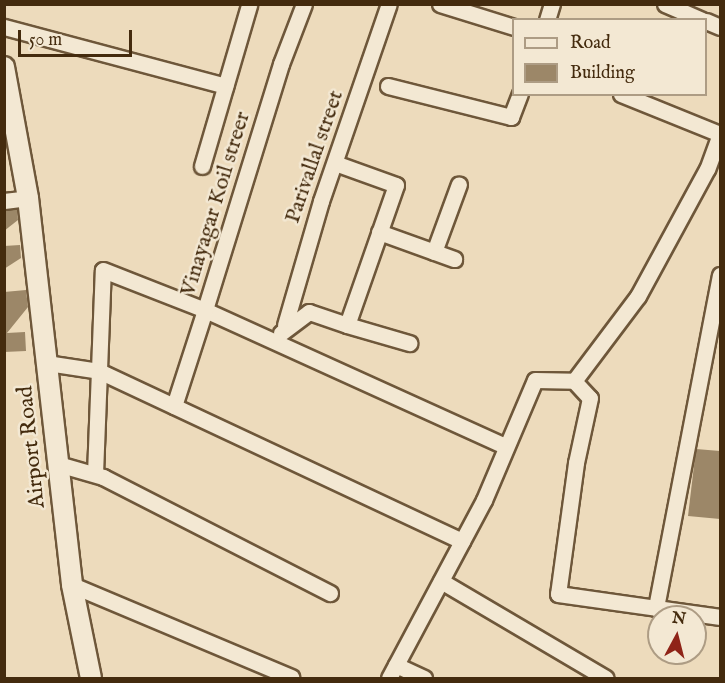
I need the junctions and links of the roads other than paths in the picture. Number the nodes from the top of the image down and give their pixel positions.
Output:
1 (304, 4) edge
2 (389, 4) edge
3 (440, 4) edge
4 (665, 4) edge
5 (249, 5) edge
6 (699, 18) edge
7 (4, 27) edge
8 (512, 27) edge
9 (4, 67) edge
10 (225, 86) junction
11 (388, 86) dead end
12 (519, 96) edge
13 (626, 96) edge
14 (335, 163) junction
15 (202, 165) dead end
16 (459, 184) dead end
17 (28, 198) junction
18 (4, 201) edge
19 (379, 232) junction
20 (434, 252) junction
21 (454, 260) dead end
22 (720, 275) edge
23 (205, 310) junction
24 (285, 325) junction
25 (347, 325) junction
26 (715, 336) edge
27 (276, 343) junction
28 (409, 343) dead end
29 (47, 363) junction
30 (99, 371) junction
31 (574, 381) junction
32 (174, 406) junction
33 (505, 446) junction
34 (58, 464) junction
35 (95, 474) junction
36 (462, 541) junction
37 (441, 581) junction
38 (72, 585) junction
39 (330, 592) dead end
40 (657, 605) edge
41 (647, 607) edge
42 (392, 672) edge
43 (291, 677) dead end
44 (91, 678) edge
45 (424, 678) edge
46 (606, 678) edge

1 - 23 street, Vinayagar Koil streer
2 - 14 street, Parivallal street
3 - 8 street
4 - 6 street
5 - 10 street
7 - 10 street
9 - 17 street, Airport Road
10 - 15 street
11 - 12 street
13 - 31 street
14 - 19 street
14 - 24 street, Parivallal street
16 - 20 street
17 - 18 street
17 - 29 street, Airport Road
19 - 20 street
19 - 25 street
20 - 21 street
22 - 26 street
23 - 27 street, Vinayagar Koil streer
23 - 30 street
23 - 32 street
24 - 25 street
24 - 27 street, Parivallal street
25 - 28 street
26 - 40 street
27 - 33 street, Vinayagar Koil streer
29 - 30 street
29 - 34 street, Airport Road
30 - 32 street
30 - 35 street
31 - 33 street
31 - 41 street
32 - 36 street
33 - 36 street
34 - 35 street
34 - 38 street, Airport Road
35 - 39 street
36 - 37 street
37 - 42 street
37 - 46 street
38 - 43 street
38 - 44 street, Airport Road
42 - 45 street

